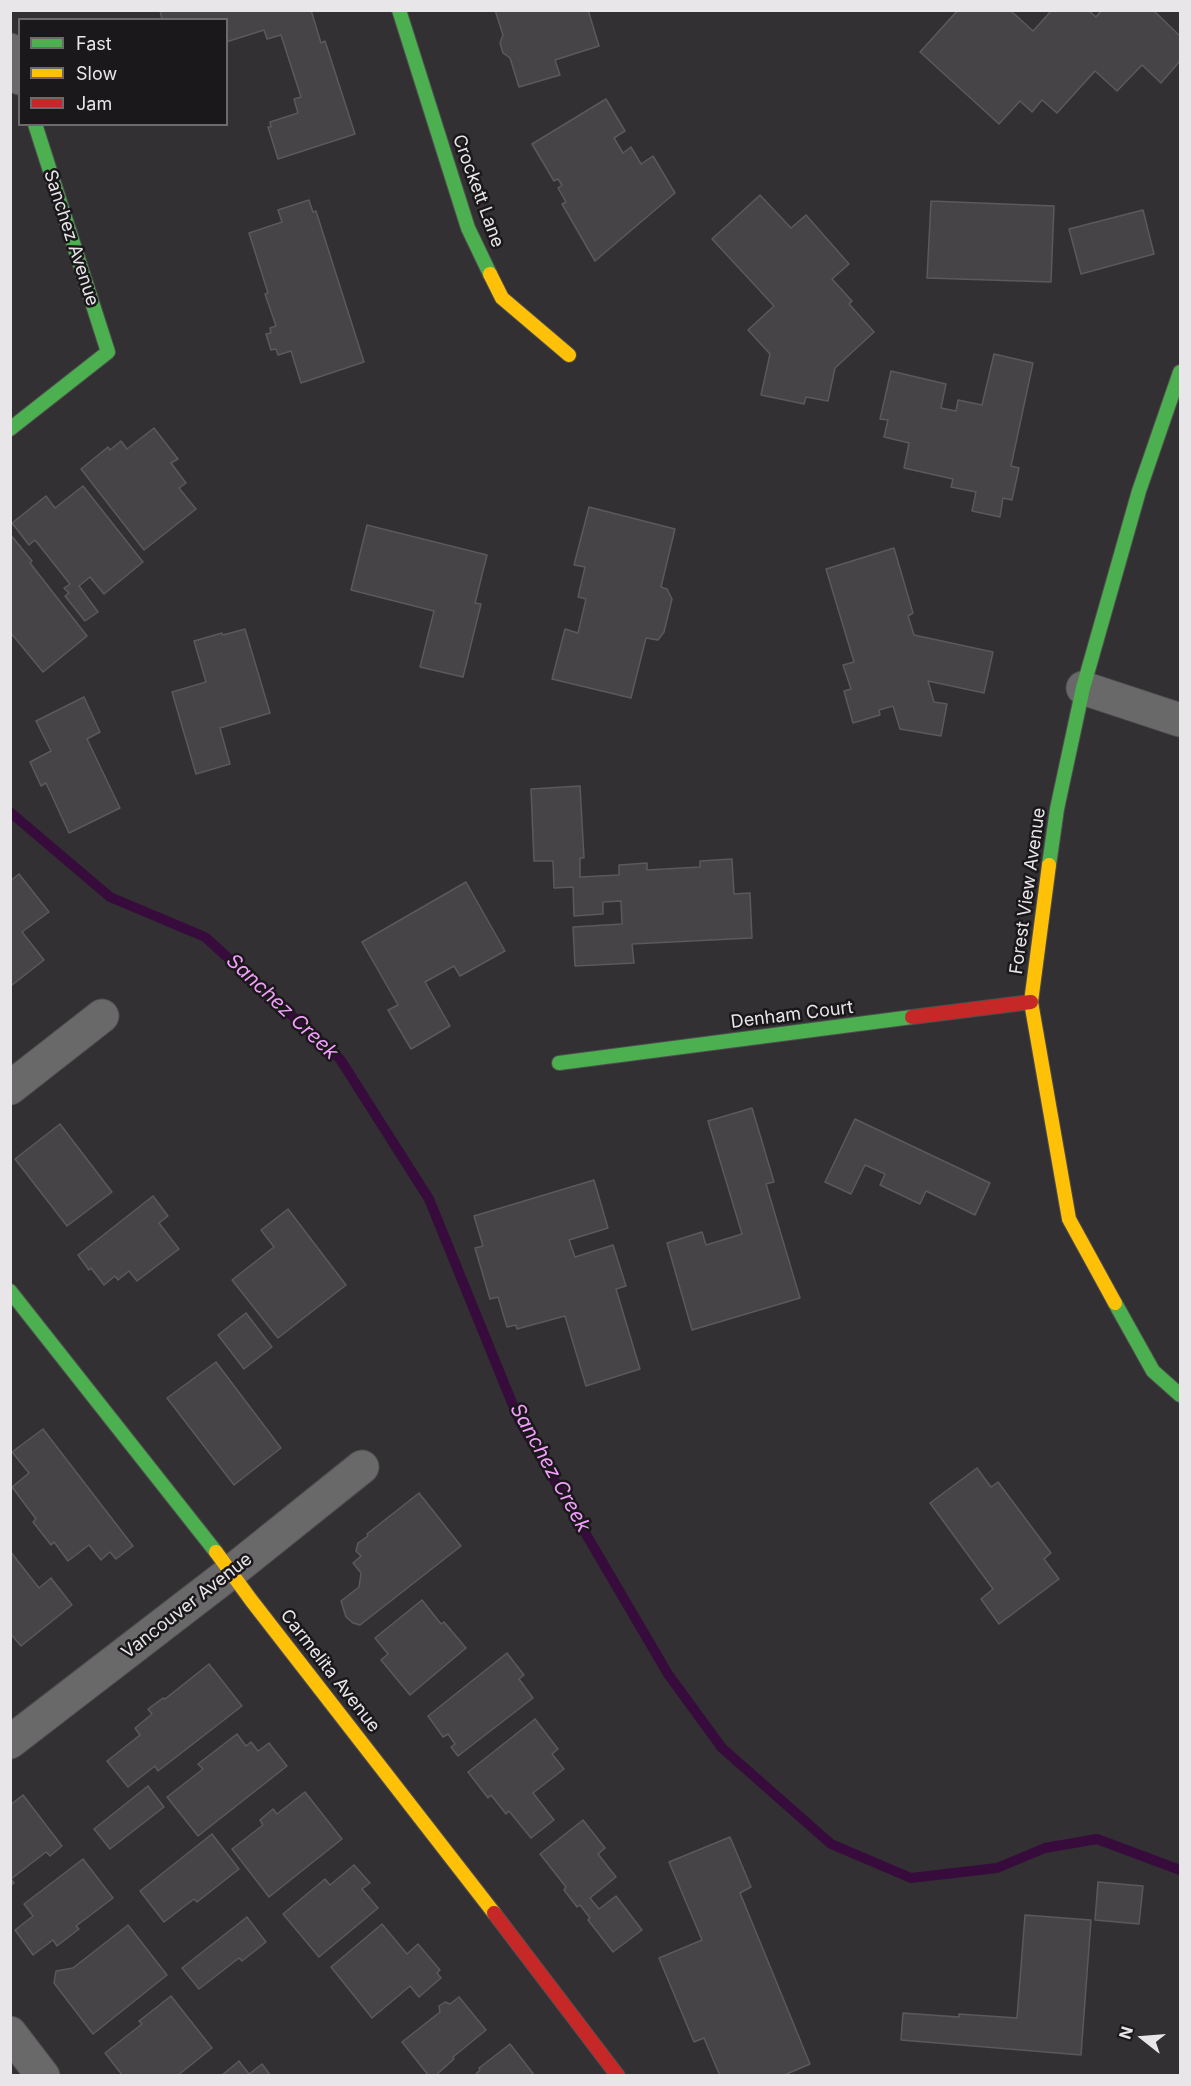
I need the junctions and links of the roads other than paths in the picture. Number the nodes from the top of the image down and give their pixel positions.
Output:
1 (399, 10) edge
2 (10, 50) edge
3 (18, 72) edge
4 (36, 126) edge
5 (569, 355) dead end
6 (1180, 372) edge
7 (10, 429) edge
8 (1083, 688) junction
9 (1180, 720) edge
10 (1031, 1002) junction
11 (102, 1016) dead end
12 (559, 1064) dead end
13 (10, 1088) edge
14 (10, 1291) edge
15 (1180, 1395) edge
16 (362, 1467) dead end
17 (231, 1572) junction
18 (10, 1742) edge
19 (10, 2033) edge
20 (44, 2076) edge
21 (618, 2076) edge

1 - 5 street, Crockett Lane
2 - 3 street
4 - 7 street, Sanchez Avenue
6 - 8 street, Forest View Avenue
8 - 9 street
8 - 10 street, Forest View Avenue
10 - 12 street, Denham Court
10 - 15 street, Forest View Avenue
11 - 13 street
14 - 17 street, Carmelita Avenue
16 - 17 street, Vancouver Avenue
17 - 18 street, Vancouver Avenue
17 - 21 street, Carmelita Avenue
19 - 20 street

